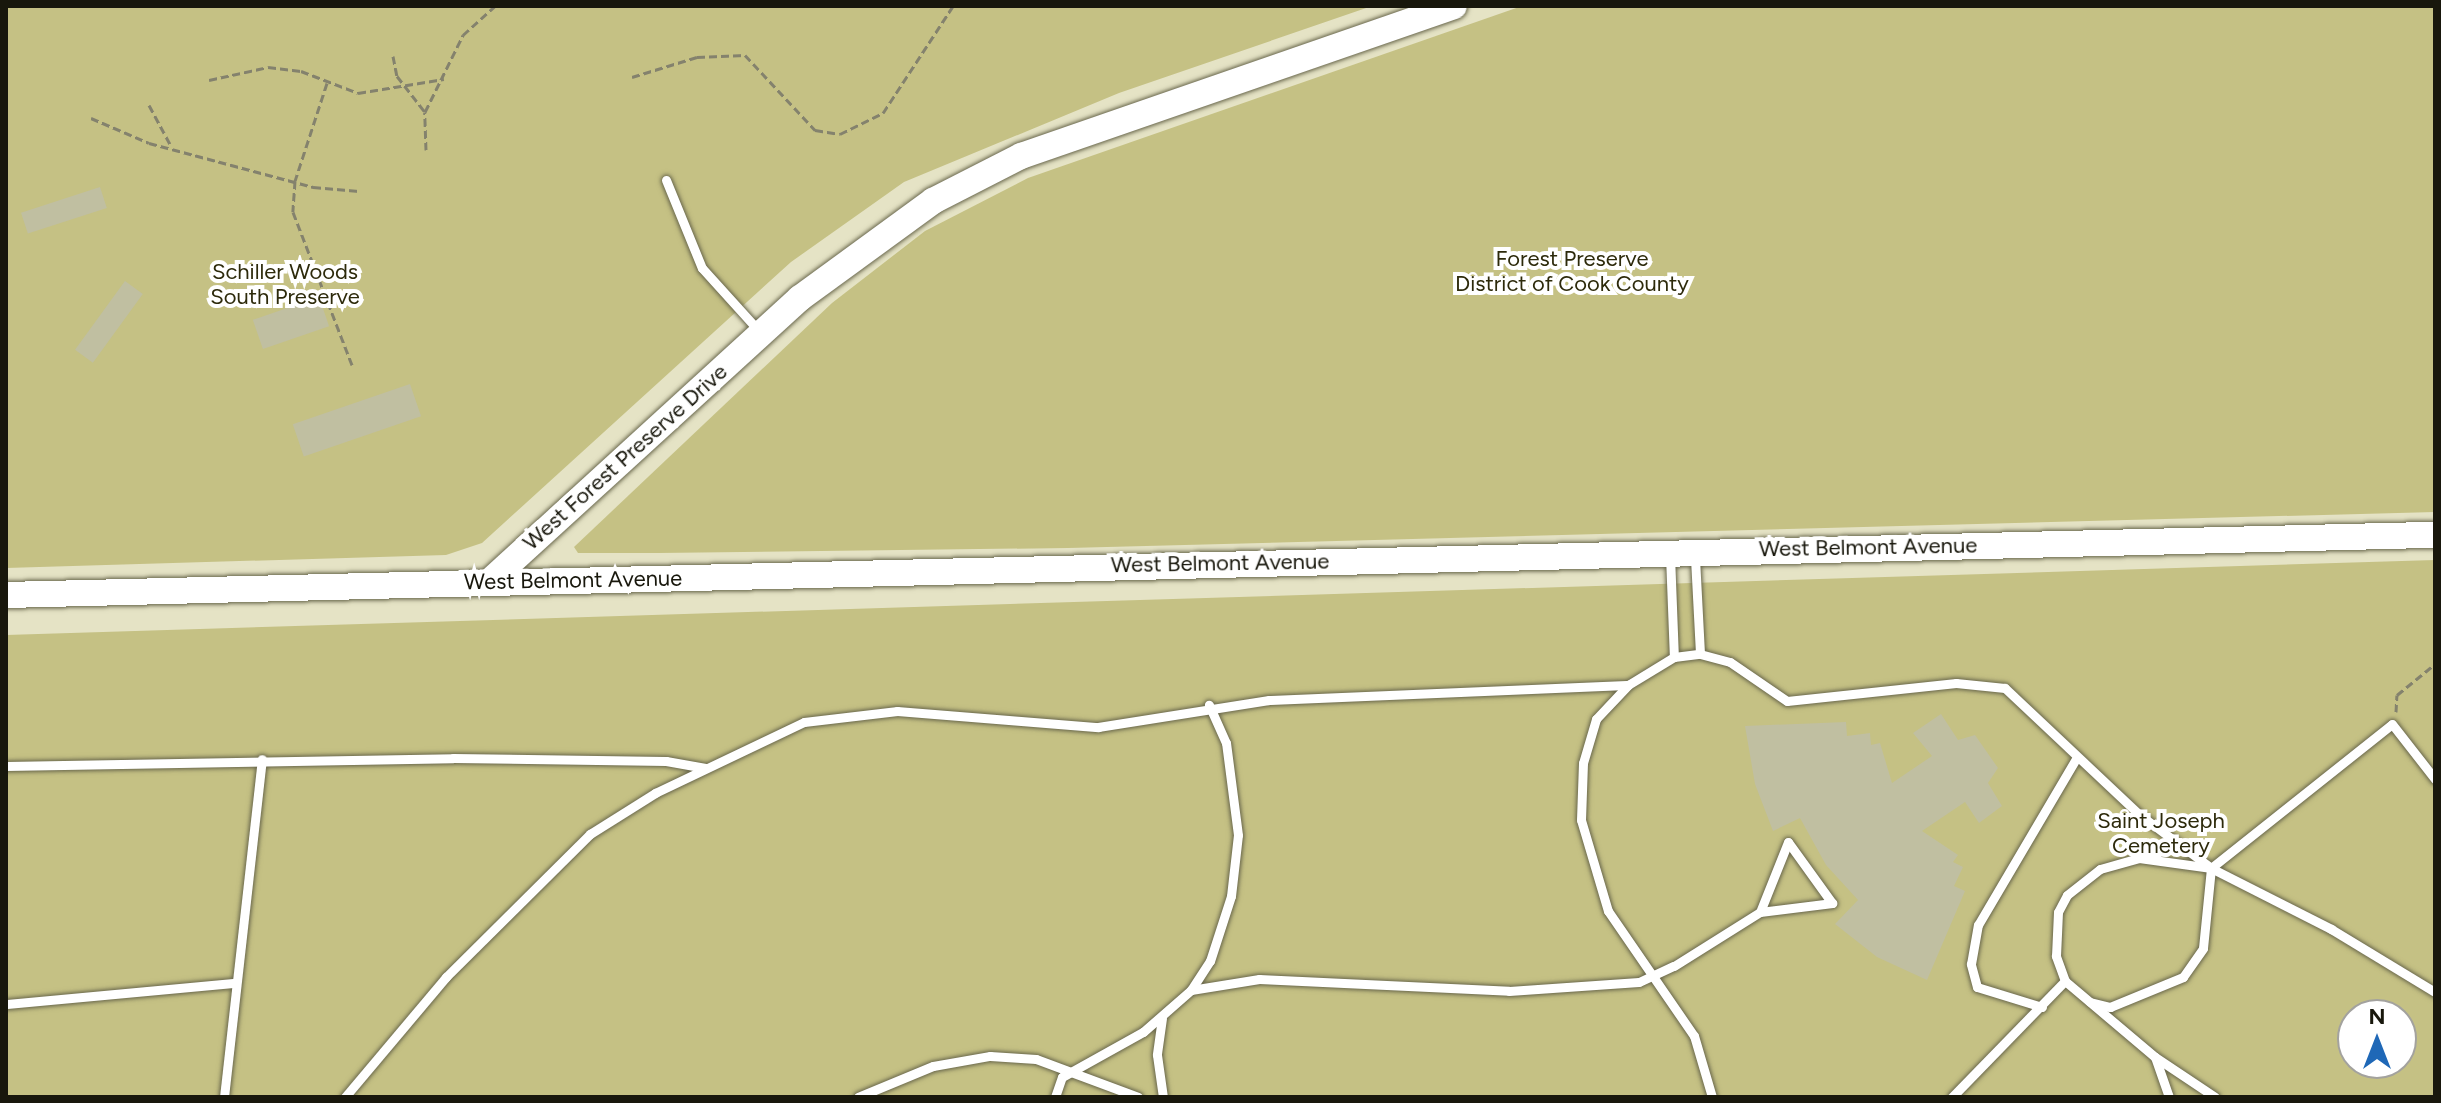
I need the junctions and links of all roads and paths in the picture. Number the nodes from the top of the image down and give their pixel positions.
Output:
1 (495, 6) edge
2 (1454, 6) edge
3 (955, 8) edge
4 (393, 56) dead end
5 (632, 77) dead end
6 (444, 79) junction
7 (209, 80) dead end
8 (327, 83) junction
9 (406, 86) junction
10 (149, 105) dead end
11 (425, 112) junction
12 (91, 118) dead end
13 (171, 146) junction
14 (426, 150) dead end
15 (666, 180) dead end
16 (295, 181) junction
17 (359, 191) dead end
18 (762, 333) junction
19 (352, 365) dead end
20 (2435, 535) edge
21 (1682, 552) junction
22 (489, 582) junction
23 (6, 595) edge
24 (1700, 654) junction
25 (1674, 657) junction
26 (2435, 664) edge
27 (1628, 685) junction
28 (1209, 705) junction
29 (2392, 724) junction
30 (2077, 757) junction
31 (262, 759) junction
32 (6, 766) edge
33 (705, 768) junction
34 (2435, 779) edge
35 (2211, 868) junction
36 (1760, 912) junction
37 (1654, 976) junction
38 (2065, 981) junction
39 (234, 983) junction
40 (1191, 990) junction
41 (2435, 992) edge
42 (2086, 1000) junction
43 (6, 1004) edge
44 (2042, 1007) junction
45 (1163, 1015) junction
46 (2155, 1057) junction
47 (1071, 1070) junction
48 (224, 1097) edge
49 (345, 1097) edge
50 (858, 1097) edge
51 (1055, 1097) edge
52 (1138, 1097) edge
53 (1163, 1097) edge
54 (1712, 1097) edge
55 (1952, 1097) edge
56 (2169, 1097) edge
57 (2215, 1097) edge

1 - 6 path
2 - 18 main road, West Forest Preserve Drive
3 - 5 path
4 - 9 path
6 - 9 path
6 - 11 path
7 - 8 path
8 - 9 path
8 - 16 path
9 - 11 path
10 - 13 path
11 - 14 path
12 - 13 path
13 - 16 path
15 - 18 lane
16 - 17 path
16 - 19 path
18 - 22 main road, West Forest Preserve Drive
20 - 21 main road, West Belmont Avenue
21 - 22 main road, West Belmont Avenue
21 - 24 lane
21 - 25 lane
22 - 23 main road, West Belmont Avenue
24 - 25 lane
24 - 30 lane
25 - 27 lane
26 - 29 path
27 - 28 lane
27 - 37 lane
28 - 33 lane
28 - 40 lane
29 - 34 lane
29 - 35 lane
30 - 35 lane
30 - 44 lane
31 - 32 lane
31 - 33 lane
31 - 39 lane
33 - 49 lane
35 - 38 lane
35 - 41 lane
35 - 42 lane
36 - 36 lane
36 - 37 lane
37 - 40 lane
37 - 54 lane
38 - 42 lane
38 - 44 lane
39 - 43 lane
39 - 48 lane
40 - 45 lane
42 - 46 lane
44 - 55 lane
45 - 47 lane
45 - 53 lane
46 - 56 lane
46 - 57 lane
47 - 50 lane
47 - 51 lane
47 - 52 lane

